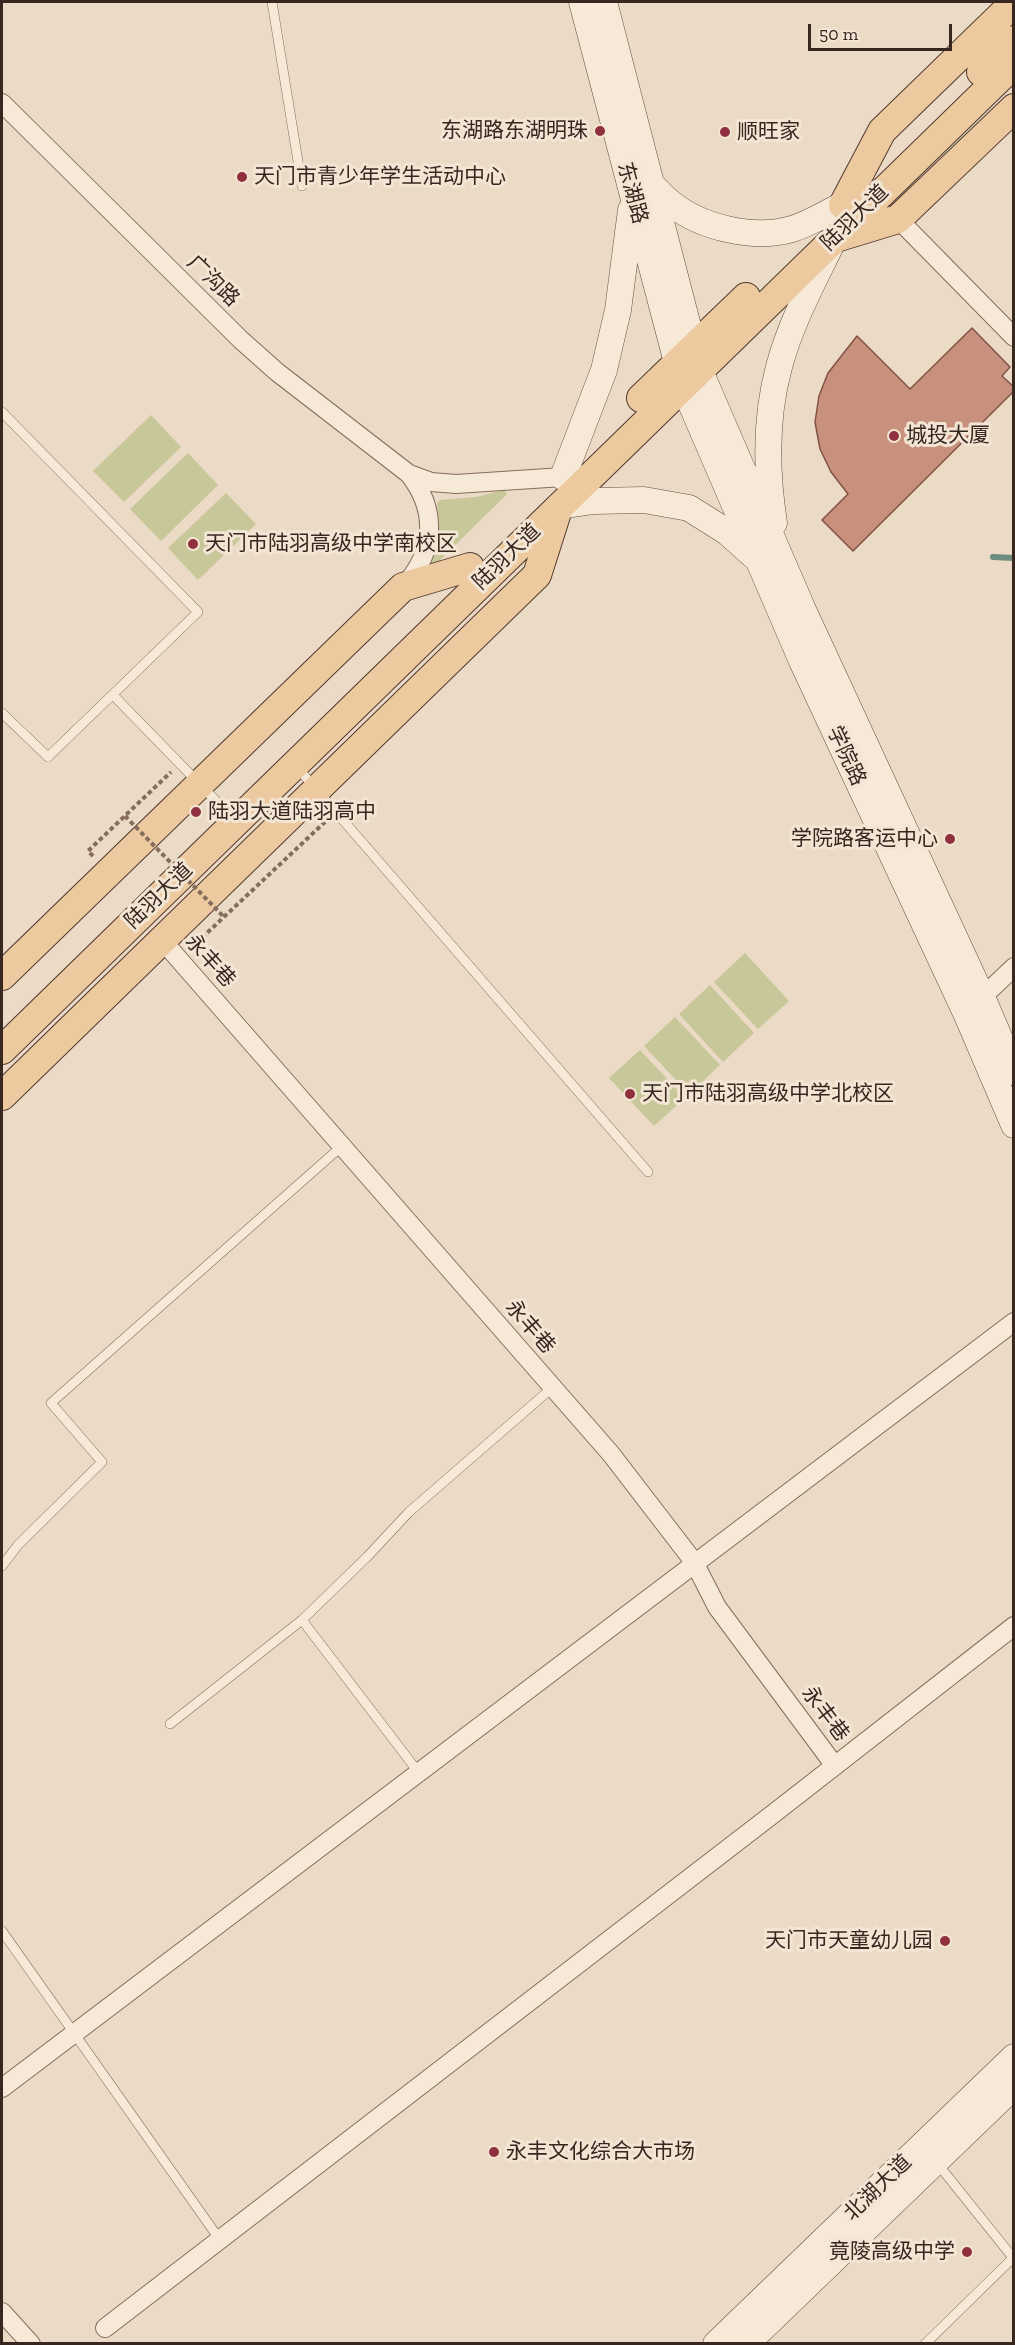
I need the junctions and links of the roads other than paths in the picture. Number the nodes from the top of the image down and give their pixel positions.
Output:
1 (272, 2) edge
2 (582, 2) edge
3 (604, 2) edge
4 (1014, 3) edge
5 (1014, 40) edge
6 (1014, 64) edge
7 (2, 103) edge
8 (1014, 108) edge
9 (302, 186) dead end
10 (642, 189) junction
11 (843, 205) junction
12 (898, 219) junction
13 (834, 239) junction
14 (1014, 337) edge
15 (688, 366) junction
16 (2, 412) edge
17 (409, 474) junction
18 (563, 477) junction
19 (559, 506) junction
20 (769, 557) junction
21 (470, 567) junction
22 (403, 587) junction
23 (113, 694) junction
24 (2, 713) edge
25 (295, 765) junction
26 (200, 783) junction
27 (317, 790) junction
28 (223, 808) junction
29 (171, 950) junction
30 (1014, 967) edge
31 (2, 976) edge
32 (974, 1005) junction
33 (2, 1024) edge
34 (2, 1050) edge
35 (1014, 1072) edge
36 (2, 1096) edge
37 (1014, 1125) edge
38 (342, 1146) junction
39 (648, 1172) dead end
40 (1014, 1322) edge
41 (553, 1387) junction
42 (694, 1562) junction
43 (2, 1566) edge
44 (302, 1620) junction
45 (1014, 1626) edge
46 (170, 1724) dead end
47 (835, 1766) junction
48 (419, 1773) junction
49 (2, 1932) edge
50 (74, 2034) junction
51 (1014, 2057) edge
52 (1014, 2086) edge
53 (2, 2088) edge
54 (929, 2152) junction
55 (220, 2240) junction
56 (1013, 2259) edge
57 (2, 2312) edge
58 (105, 2328) dead end
59 (31, 2343) edge
60 (716, 2343) edge
61 (746, 2343) edge
62 (925, 2343) edge

1 - 9 lane
2 - 10 main road, 东湖路
3 - 10 main road, 东湖路
4 - 11 main road
5 - 11 main road, 陆羽大道
6 - 13 main road, 陆羽大道
7 - 17 street, 广沟路
8 - 12 main road
10 - 11 main road
10 - 15 main road, 东湖路
10 - 18 main road
11 - 15 main road, 陆羽大道
12 - 13 main road
12 - 14 street
13 - 15 main road, 陆羽大道
13 - 20 main road
15 - 18 main road, 陆羽大道
15 - 19 main road, 陆羽大道
15 - 20 main road, 学院路
16 - 23 lane
17 - 18 street
17 - 22 street
18 - 21 main road, 陆羽大道
19 - 20 main road
19 - 25 main road, 陆羽大道
19 - 27 main road
20 - 32 main road, 学院路
21 - 22 main road
21 - 28 main road, 陆羽大道
22 - 26 main road
23 - 24 lane
23 - 26 lane
25 - 27 lane
25 - 34 main road, 陆羽大道
26 - 28 lane
26 - 31 main road
27 - 29 main road
27 - 39 lane
28 - 33 main road, 陆羽大道
29 - 36 main road
29 - 38 street, 永丰巷
30 - 32 street
32 - 35 main road, 学院路
32 - 37 main road, 学院路
38 - 41 street, 永丰巷
38 - 43 lane
40 - 42 street
41 - 42 street, 永丰巷
41 - 44 lane
42 - 47 street, 永丰巷
42 - 48 street
44 - 46 lane
44 - 48 lane
45 - 47 street
47 - 55 street
48 - 50 street
49 - 50 lane
50 - 53 street
50 - 55 lane
51 - 54 main road, 北湖大道
52 - 54 main road, 北湖大道
54 - 56 lane
54 - 60 main road, 北湖大道
54 - 61 main road, 北湖大道
55 - 58 street
56 - 62 lane
57 - 59 street

